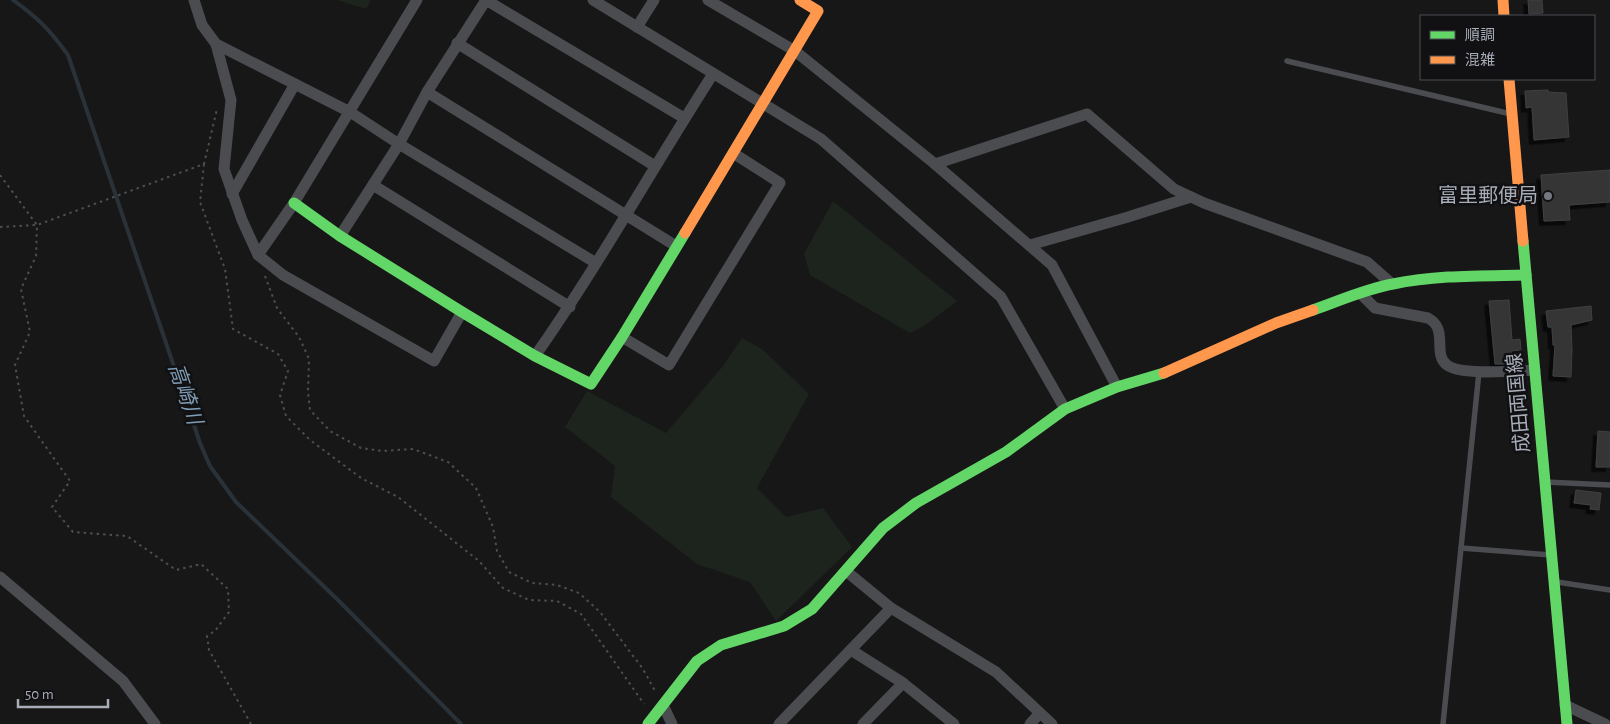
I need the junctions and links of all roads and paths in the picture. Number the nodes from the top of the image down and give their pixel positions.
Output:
1 (194, 0) edge
2 (417, 0) edge
3 (486, 0) edge
4 (593, 0) edge
5 (654, 0) edge
6 (708, 0) edge
7 (800, 0) edge
8 (1502, 0) edge
9 (1504, 15) edge
10 (637, 27) junction
11 (457, 43) junction
12 (216, 44) junction
13 (795, 51) junction
14 (1287, 61) dead end
15 (713, 74) junction
16 (1509, 80) edge
17 (295, 84) junction
18 (227, 86) junction
19 (427, 92) junction
20 (763, 104) junction
21 (350, 112) junction
22 (1512, 114) junction
23 (684, 118) junction
24 (399, 144) junction
25 (733, 154) junction
26 (204, 164) junction
27 (935, 164) junction
28 (655, 166) junction
29 (0, 175) edge
30 (372, 185) junction
31 (232, 194) junction
32 (1191, 197) junction
33 (294, 203) junction
34 (626, 214) junction
35 (37, 225) junction
36 (0, 227) edge
37 (340, 236) junction
38 (1030, 245) junction
39 (676, 246) junction
40 (258, 255) junction
41 (596, 263) junction
42 (1526, 275) junction
43 (1392, 284) junction
44 (1360, 293) junction
45 (570, 307) junction
46 (462, 312) junction
47 (622, 337) junction
48 (535, 356) junction
49 (1535, 370) junction
50 (1479, 372) junction
51 (1117, 387) junction
52 (1065, 409) junction
53 (1545, 482) junction
54 (1610, 485) edge
55 (1461, 548) junction
56 (1551, 555) junction
57 (846, 571) junction
58 (0, 576) edge
59 (1555, 582) junction
60 (1610, 590) edge
61 (892, 608) junction
62 (851, 650) junction
63 (903, 682) junction
64 (663, 705) junction
65 (1565, 705) junction
66 (1040, 713) junction
67 (651, 720) edge
68 (950, 723) edge
69 (155, 724) edge
70 (251, 724) edge
71 (672, 724) edge
72 (779, 724) edge
73 (863, 724) edge
74 (1030, 724) edge
75 (1052, 724) edge
76 (1443, 724) edge
77 (1567, 724) edge
78 (1605, 724) edge

1 - 12 street
2 - 21 street
3 - 11 street
3 - 23 street
4 - 10 street
5 - 10 street
6 - 13 street
7 - 13 street
8 - 9 street
10 - 15 street
11 - 19 street
11 - 28 street
12 - 17 street
12 - 18 street
13 - 20 street
13 - 27 street
14 - 22 lane
15 - 20 street
15 - 23 street
16 - 22 street, 成田両国線
17 - 21 street
17 - 31 street
18 - 26 path
18 - 31 street
19 - 24 street
19 - 34 street
20 - 25 street
20 - 52 street
21 - 24 street
21 - 33 street
22 - 42 street, 成田両国線
23 - 28 street
24 - 30 street
24 - 41 street
25 - 39 street
25 - 47 street
26 - 35 path
26 - 67 path
27 - 32 street
27 - 38 street
28 - 34 street
29 - 35 path
30 - 37 street
30 - 45 street
31 - 40 street
32 - 38 street
32 - 43 street
33 - 37 street
33 - 40 street
34 - 39 street
34 - 41 street
35 - 36 path
35 - 70 path
37 - 46 street
38 - 51 street
39 - 47 street
40 - 46 street
40 - 64 path
41 - 45 street
42 - 43 street
42 - 49 street, 成田両国線
43 - 44 street
44 - 50 street
44 - 51 street
45 - 48 street
46 - 48 street
47 - 48 street
49 - 50 street
49 - 53 street, 成田両国線
50 - 55 lane
51 - 52 street
52 - 57 street
53 - 54 lane
53 - 56 street, 成田両国線
55 - 56 lane
55 - 76 lane
56 - 59 street, 成田両国線
57 - 61 street
57 - 64 street
58 - 69 street
59 - 60 lane
59 - 65 street, 成田両国線
61 - 62 street
61 - 66 street
62 - 63 street
62 - 72 street
63 - 68 street
63 - 73 street
64 - 67 street
64 - 71 street
65 - 77 street, 成田両国線
65 - 78 street
66 - 74 street
66 - 75 street

